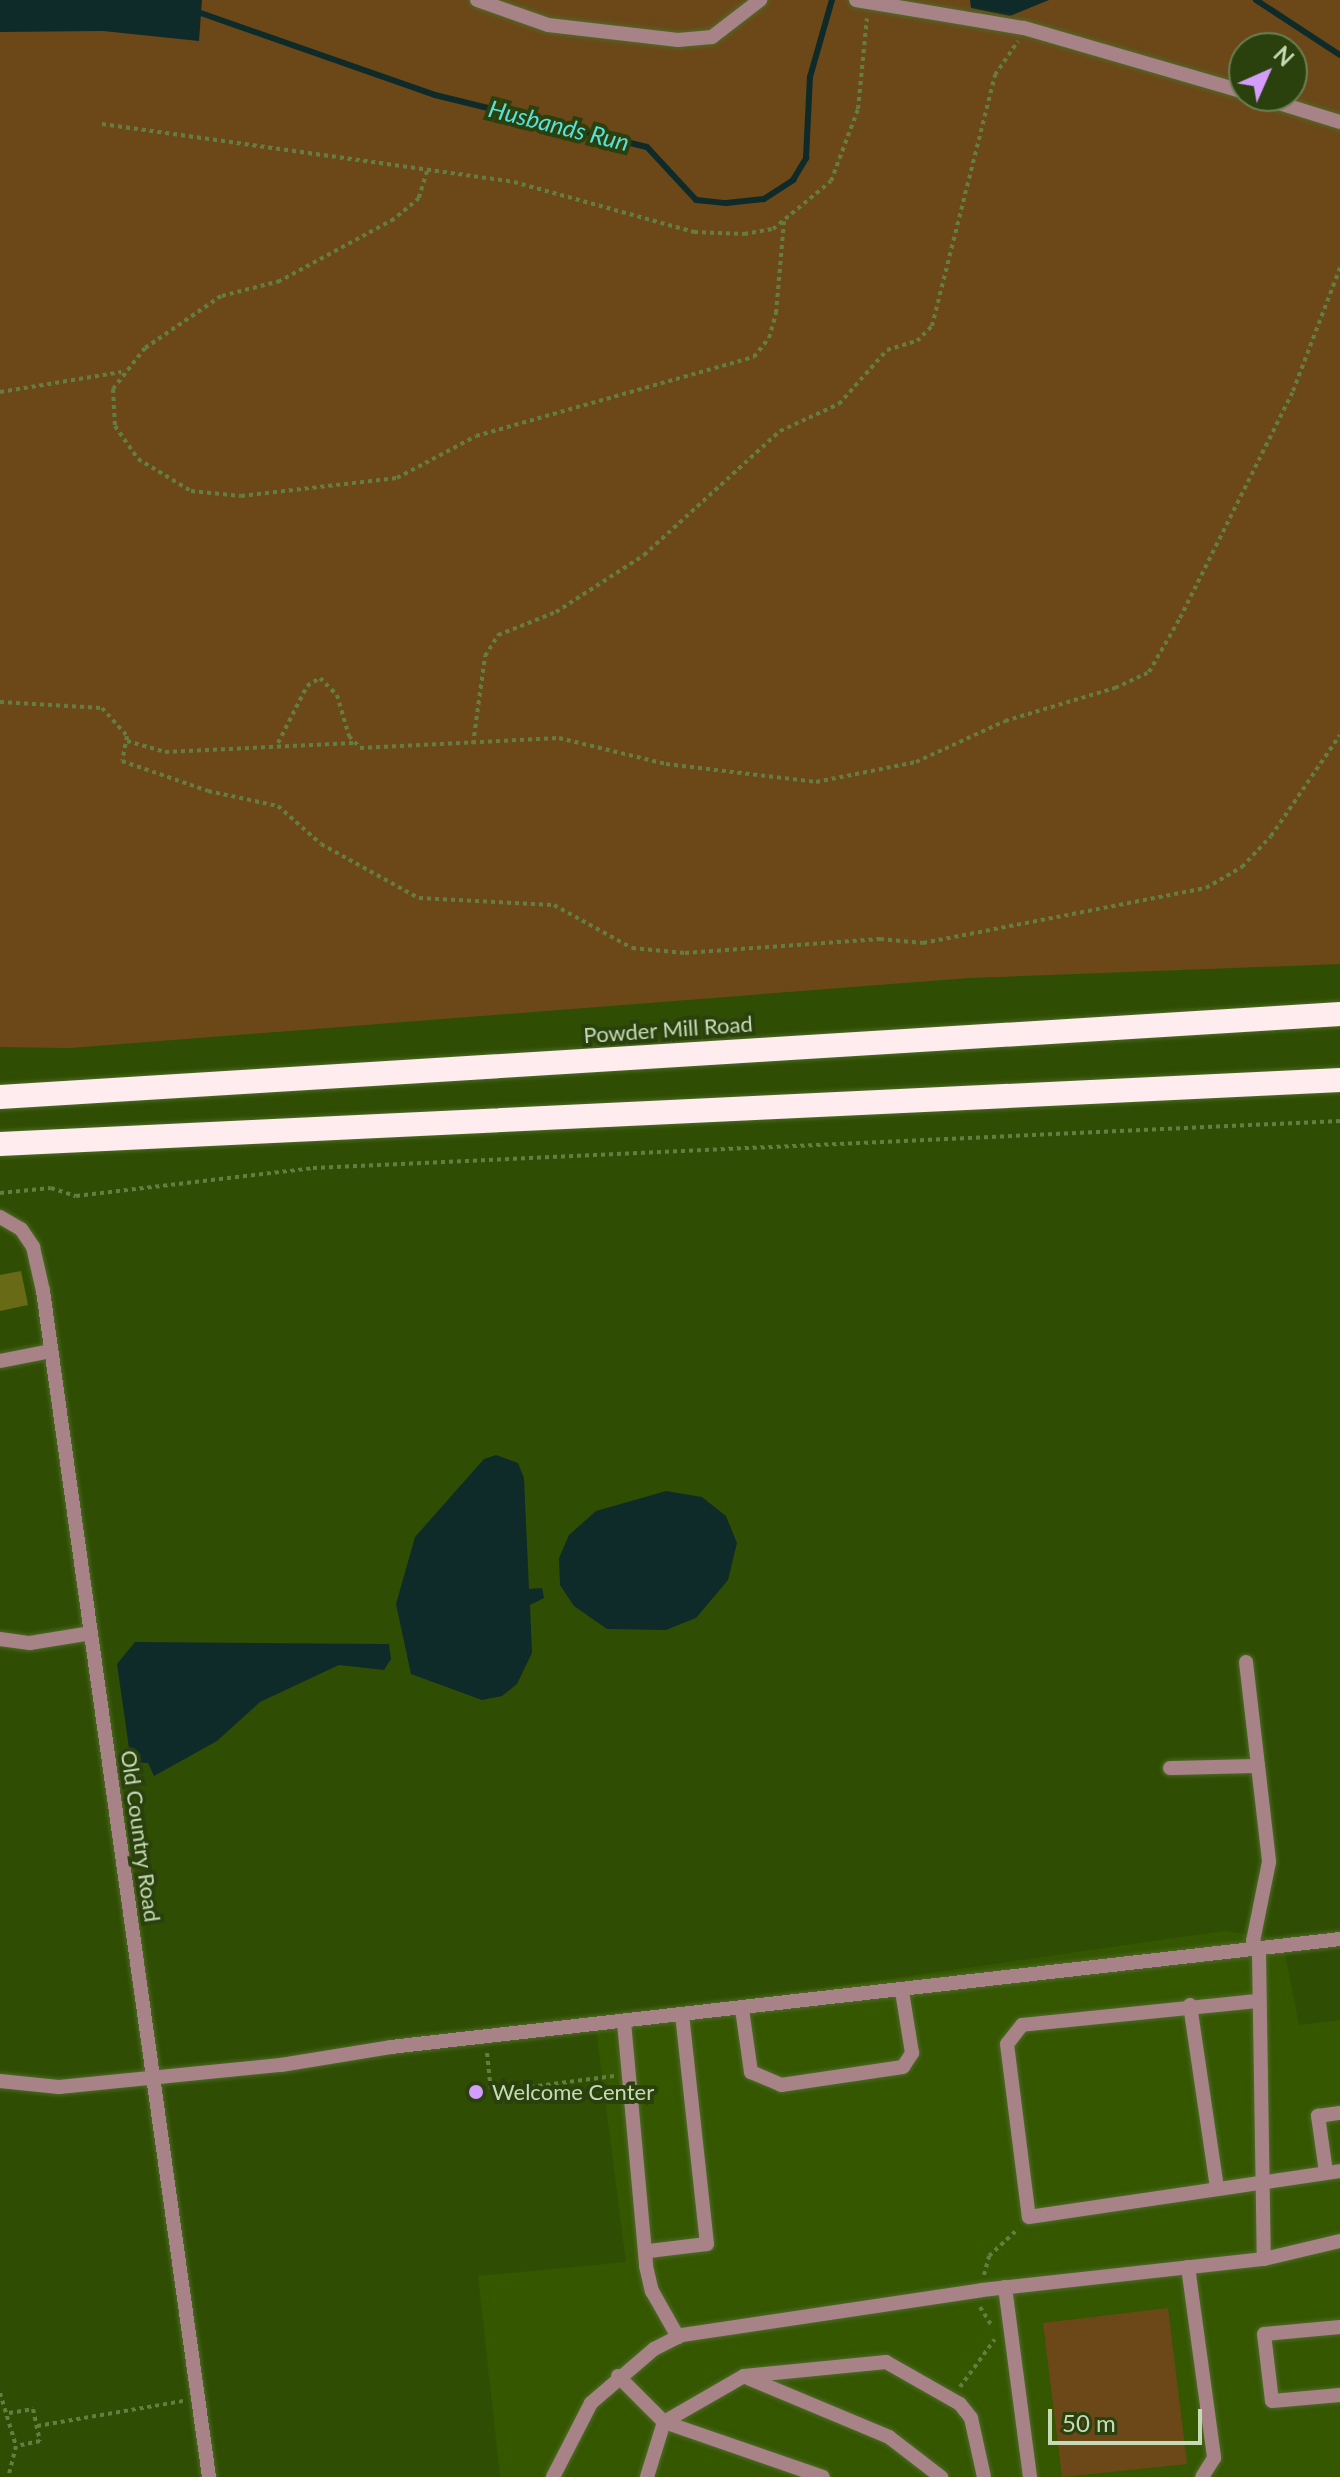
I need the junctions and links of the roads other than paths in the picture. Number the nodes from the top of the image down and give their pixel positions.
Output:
1 (477, 0) edge
2 (760, 0) edge
3 (862, 2) edge
4 (1228, 87) edge
5 (1308, 112) edge
6 (1340, 122) edge
7 (1340, 1014) edge
8 (1340, 1080) edge
9 (0, 1097) edge
10 (0, 1144) edge
11 (0, 1217) edge
12 (51, 1351) junction
13 (0, 1361) edge
14 (91, 1633) junction
15 (0, 1639) edge
16 (1246, 1662) dead end
17 (1258, 1766) junction
18 (1170, 1768) dead end
19 (1340, 1939) edge
20 (1259, 1953) junction
21 (902, 1991) junction
22 (1257, 2001) junction
23 (1190, 2005) junction
24 (742, 2009) junction
25 (682, 2015) junction
26 (624, 2022) junction
27 (152, 2076) junction
28 (0, 2081) edge
29 (1340, 2113) edge
30 (1333, 2171) edge
31 (1262, 2183) junction
32 (1217, 2188) junction
33 (1340, 2241) edge
34 (649, 2251) junction
35 (1264, 2259) junction
36 (1188, 2267) junction
37 (1005, 2287) junction
38 (1340, 2327) edge
39 (678, 2337) junction
40 (618, 2376) junction
41 (744, 2376) junction
42 (1340, 2395) edge
43 (664, 2422) junction
44 (209, 2477) edge
45 (553, 2477) edge
46 (647, 2477) edge
47 (823, 2477) edge
48 (941, 2477) edge
49 (984, 2477) edge
50 (1030, 2477) edge
51 (1202, 2477) edge

1 - 2 street
3 - 4 street
5 - 6 street
7 - 9 highway, Powder Mill Road
8 - 10 highway
11 - 12 street, Old Country Road
12 - 13 street
12 - 14 street, Old Country Road
14 - 15 street
14 - 27 street, Old Country Road
16 - 17 street
17 - 18 street
17 - 20 street
19 - 20 street
20 - 21 street
20 - 22 street
21 - 24 street
21 - 24 street
22 - 23 street
22 - 31 street
23 - 32 street
23 - 32 street
24 - 25 street
25 - 26 street
25 - 34 street
26 - 27 street
26 - 34 street
27 - 28 street
27 - 44 street, Old Country Road
29 - 30 street
30 - 31 street
31 - 32 street
31 - 35 street
33 - 35 street
34 - 39 street
35 - 36 street
36 - 37 street
36 - 51 street
37 - 39 street
37 - 50 street
38 - 42 street
39 - 40 street
40 - 43 street
40 - 45 street
41 - 43 street
41 - 48 street
41 - 49 street
43 - 46 street
43 - 47 street

